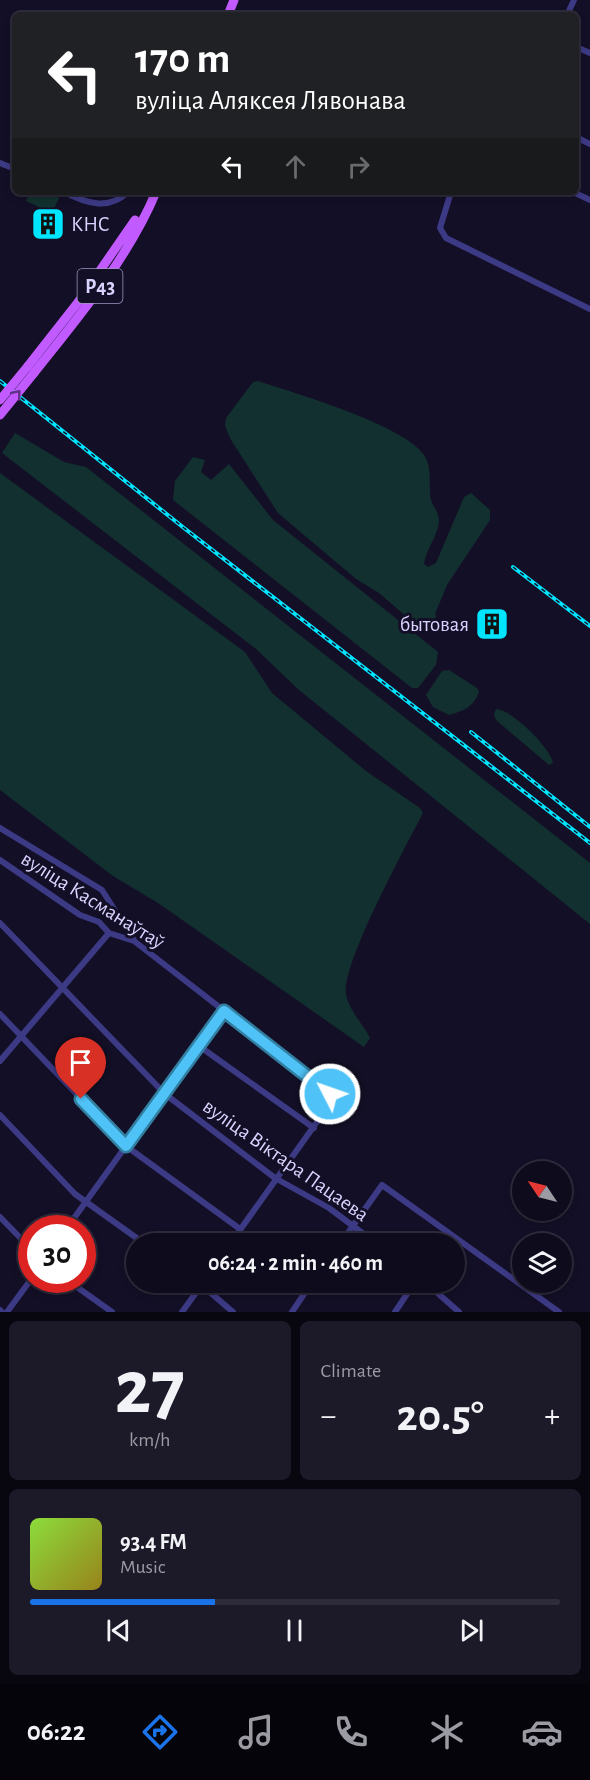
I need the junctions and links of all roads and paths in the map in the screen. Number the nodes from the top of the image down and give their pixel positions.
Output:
1 (72, 195) edge
2 (124, 195) edge
3 (149, 195) edge
4 (154, 195) edge
5 (450, 195) edge
6 (590, 309) edge
7 (31, 370) junction
8 (0, 400) edge
9 (0, 415) edge
10 (0, 828) edge
11 (0, 860) edge
12 (0, 923) edge
13 (108, 933) junction
14 (134, 941) junction
15 (62, 988) junction
16 (224, 1011) junction
17 (0, 1014) edge
18 (21, 1036) junction
19 (199, 1046) junction
20 (0, 1061) edge
21 (165, 1094) junction
22 (0, 1115) edge
23 (314, 1128) junction
24 (126, 1146) junction
25 (275, 1178) junction
26 (87, 1202) junction
27 (77, 1215) edge
28 (0, 1217) edge
29 (353, 1225) junction
30 (240, 1229) junction
31 (130, 1233) edge
32 (237, 1233) edge
33 (348, 1233) edge
34 (363, 1233) edge
35 (447, 1233) edge
36 (18, 1236) edge
37 (465, 1246) edge
38 (21, 1293) edge
39 (85, 1293) edge
40 (194, 1293) edge
41 (212, 1293) edge
42 (305, 1293) edge
43 (408, 1293) edge
44 (438, 1293) edge
45 (8, 1312) edge
46 (112, 1312) edge
47 (182, 1312) edge
48 (233, 1312) edge
49 (292, 1312) edge
50 (395, 1312) edge
51 (459, 1312) edge
52 (559, 1312) edge

1 - 2 street
3 - 7 main road, Р43
4 - 7 main road, Р43
5 - 6 street
7 - 8 main road, Р43, bridge
9 -> 7 main road, Р43, bridge
10 - 14 street
11 - 13 street, вуліца Касманаўтаў
12 - 15 street, вуліца Віктара Пацаева
13 - 14 street, вуліца Касманаўтаў
13 - 15 street
14 - 16 street, вуліца Касманаўтаў
15 - 18 street
15 - 21 street, вуліца Віктара Пацаева
16 - 19 street
16 - 23 street, вуліца Касманаўтаў
17 - 18 street
18 - 20 street
18 - 24 street
19 - 21 street
19 - 23 street
21 - 24 street
21 - 25 street, вуліца Віктара Пацаева
22 - 26 street
23 - 25 street
24 - 26 street
24 - 30 street
25 - 29 street, вуліца Віктара Пацаева
25 - 30 street
26 - 27 street
26 - 31 street
28 - 36 street
29 - 33 street
29 - 34 street, вуліца Віктара Пацаева
29 - 35 street
30 - 32 street
37 - 52 street
38 - 45 street
39 - 46 street
40 - 47 street
41 - 48 street
42 - 49 street
43 - 50 street
44 - 51 street

